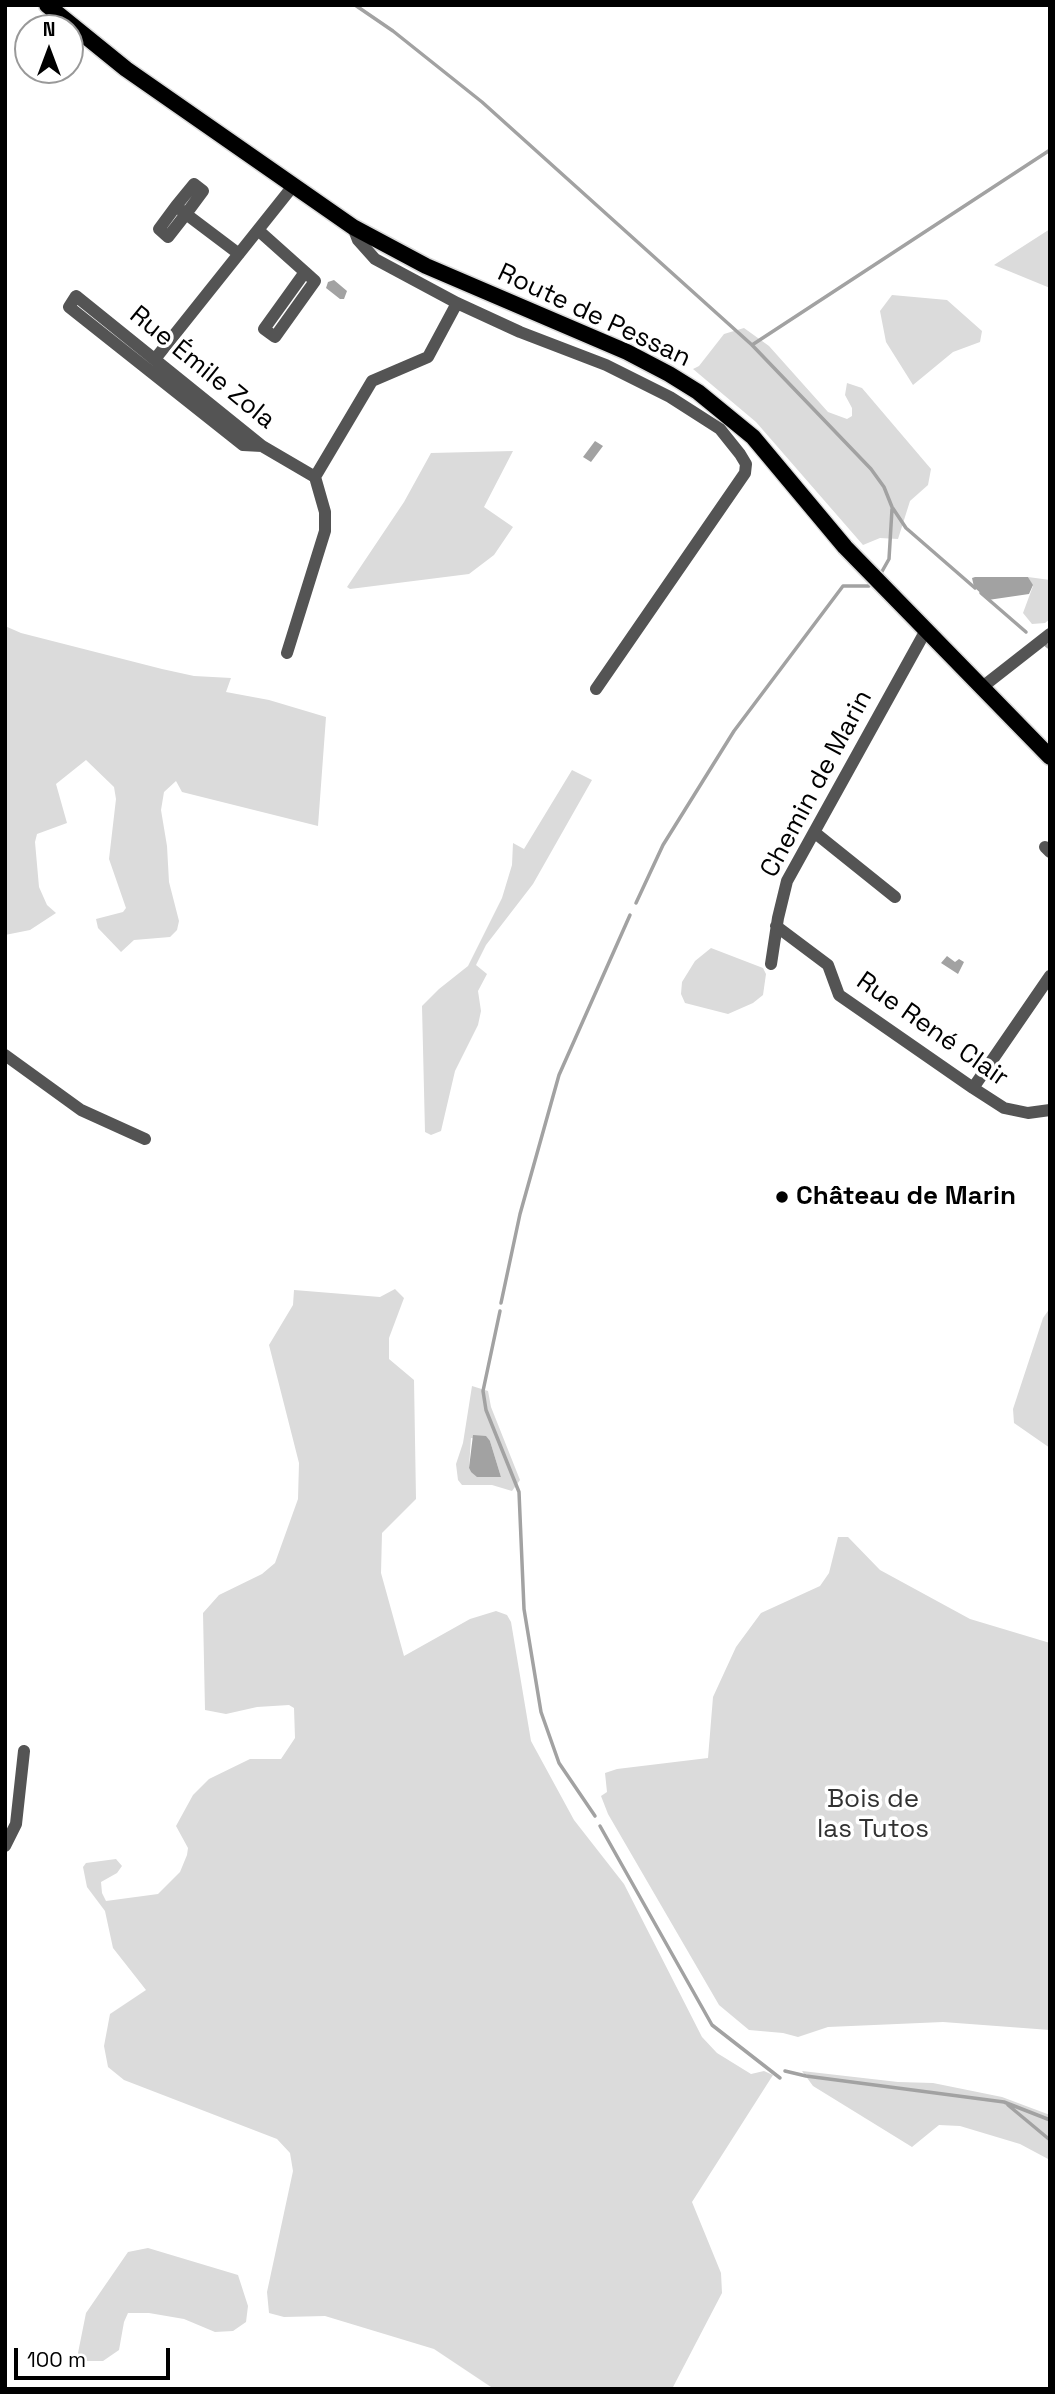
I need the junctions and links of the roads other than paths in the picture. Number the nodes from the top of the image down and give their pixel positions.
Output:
1 (47, 5) edge
2 (293, 186) junction
3 (181, 210) dead end
4 (353, 227) junction
5 (258, 230) junction
6 (239, 254) junction
7 (305, 272) junction
8 (457, 303) junction
9 (529, 312) junction
10 (520, 332) junction
11 (155, 359) junction
12 (262, 446) junction
13 (315, 477) junction
14 (925, 632) junction
15 (1050, 634) edge
16 (287, 653) dead end
17 (596, 688) dead end
18 (981, 688) junction
19 (1050, 757) edge
20 (814, 832) junction
21 (895, 897) dead end
22 (776, 926) junction
23 (771, 964) dead end
24 (1050, 976) edge
25 (5, 1055) edge
26 (973, 1087) junction
27 (1050, 1110) edge
28 (145, 1139) dead end
29 (24, 1751) dead end
30 (5, 1846) edge

1 - 2 main road, Route de Pessan
2 - 4 main road, Route de Pessan
2 - 5 street
3 - 6 street
4 - 8 street
4 - 9 main road, Route de Pessan
5 - 6 street
5 - 7 street
6 - 11 street
7 - 7 street
8 - 10 street
8 - 13 street
9 - 10 street
9 - 14 main road, Route de Pessan
10 - 17 street
11 - 12 street, Rue Émile Zola
11 - 12 street, Rue Émile Zola
12 - 13 street, Rue Émile Zola
13 - 16 street
14 - 18 main road, Route de Pessan
14 - 20 street, Chemin de Marin
15 - 18 street
18 - 19 main road, Route de Pessan
20 - 21 street
20 - 22 street, Chemin de Marin
22 - 23 street, Chemin de Marin
22 - 26 street, Rue René Clair
24 - 26 street
25 - 28 street
26 - 27 street, Rue René Clair
29 - 30 street

